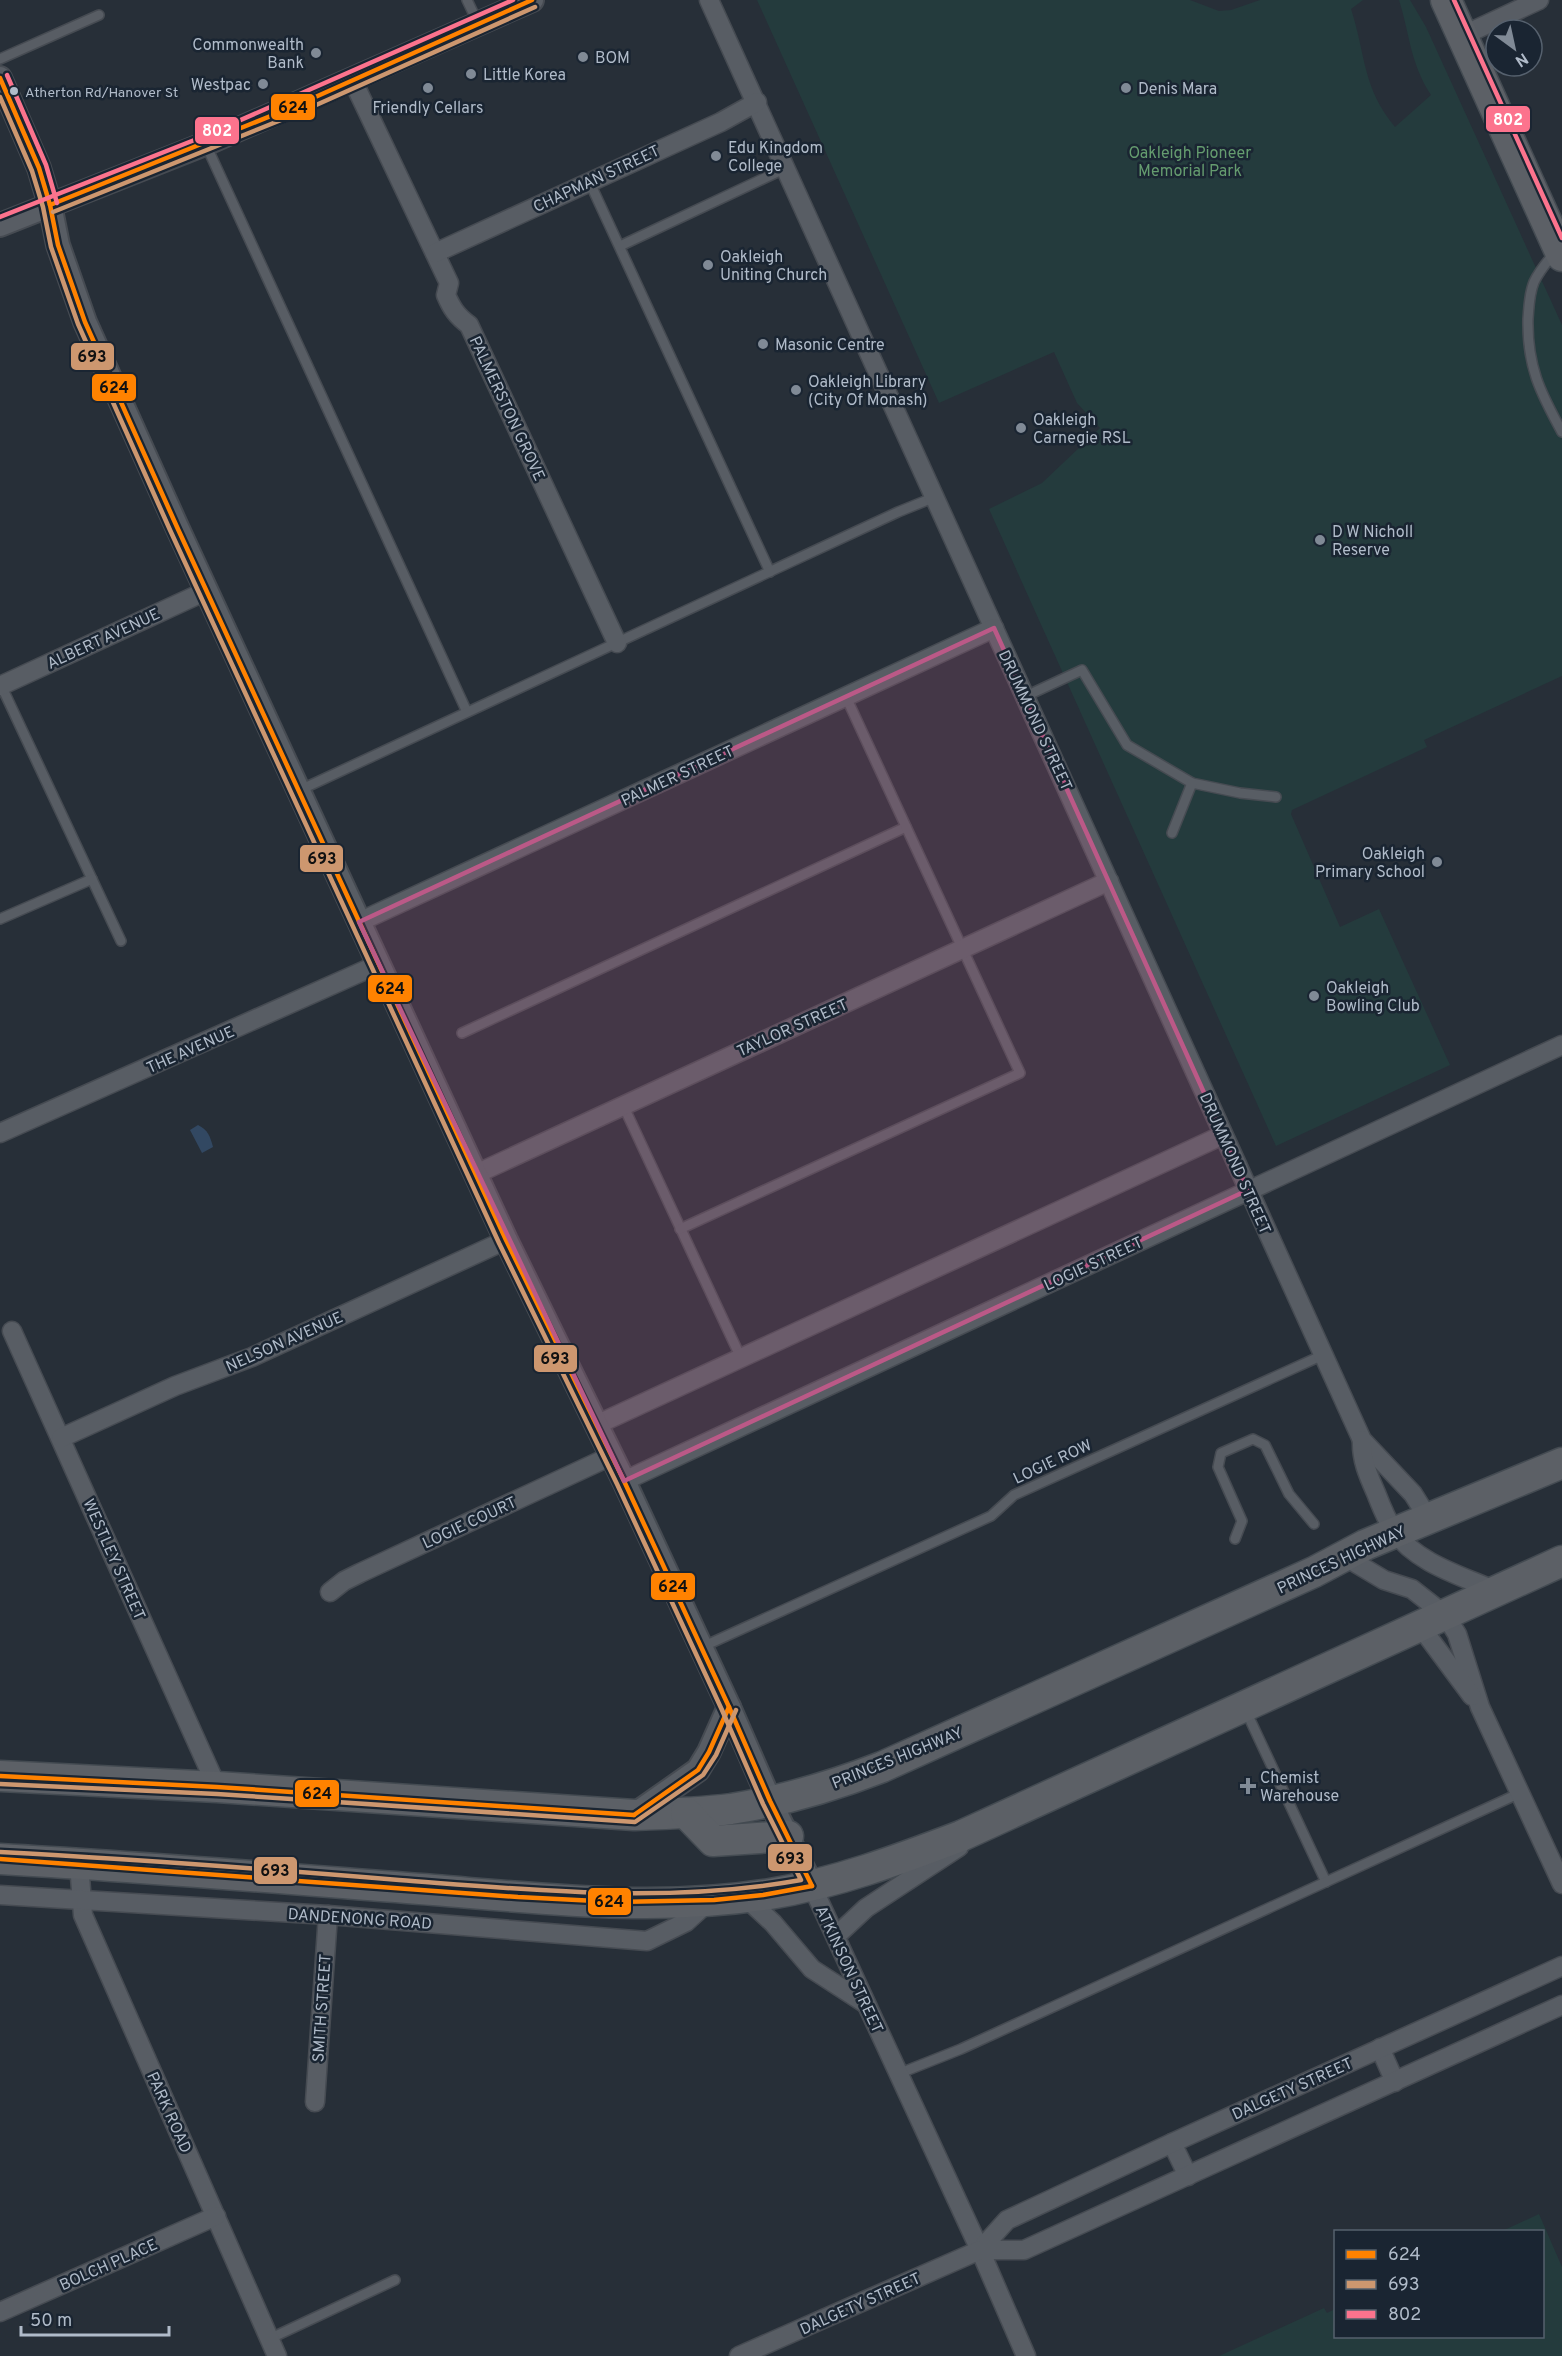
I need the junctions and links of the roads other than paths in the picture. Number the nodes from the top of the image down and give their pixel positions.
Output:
1 (467, 0) edge
2 (532, 0) edge
3 (709, 0) edge
4 (1539, 0) edge
5 (1446, 3) edge
6 (99, 15) dead end
7 (479, 25) junction
8 (1462, 36) junction
9 (0, 59) edge
10 (0, 78) edge
11 (353, 81) junction
12 (757, 102) junction
13 (205, 144) junction
14 (786, 168) junction
15 (589, 181) junction
16 (50, 205) junction
17 (0, 225) edge
18 (620, 246) junction
19 (1560, 252) edge
20 (435, 253) junction
21 (1562, 432) edge
22 (935, 497) junction
23 (770, 572) junction
24 (206, 591) junction
25 (994, 628) junction
26 (617, 643) junction
27 (0, 685) edge
28 (1026, 696) junction
29 (846, 697) junction
30 (467, 712) junction
31 (1192, 783) junction
32 (299, 791) junction
33 (1276, 797) dead end
34 (906, 827) junction
35 (1172, 833) dead end
36 (92, 879) junction
37 (1109, 881) junction
38 (0, 919) edge
39 (360, 922) junction
40 (121, 941) dead end
41 (962, 950) junction
42 (379, 964) junction
43 (462, 1033) dead end
44 (1562, 1045) edge
45 (623, 1104) junction
46 (0, 1133) edge
47 (1223, 1135) junction
48 (476, 1174) junction
49 (1248, 1190) junction
50 (680, 1229) junction
51 (506, 1239) junction
52 (12, 1331) dead end
53 (1323, 1355) junction
54 (741, 1358) junction
55 (596, 1425) junction
56 (60, 1438) junction
57 (1362, 1440) junction
58 (611, 1456) junction
59 (1562, 1463) edge
60 (624, 1481) junction
61 (1428, 1518) junction
62 (1314, 1524) dead end
63 (1395, 1532) junction
64 (1235, 1539) dead end
65 (1344, 1556) junction
66 (1562, 1561) edge
67 (1498, 1592) junction
68 (330, 1593) dead end
69 (1432, 1621) junction
70 (701, 1648) junction
71 (729, 1707) junction
72 (1244, 1707) junction
73 (1480, 1707) junction
74 (0, 1776) edge
75 (217, 1787) junction
76 (1520, 1793) junction
77 (770, 1801) junction
78 (686, 1813) junction
79 (634, 1815) junction
80 (1008, 1815) junction
81 (788, 1836) junction
82 (0, 1859) edge
83 (79, 1863) junction
84 (1326, 1881) junction
85 (1562, 1884) edge
86 (812, 1886) junction
87 (0, 1895) edge
88 (745, 1897) junction
89 (81, 1899) junction
90 (708, 1902) junction
91 (328, 1915) junction
92 (836, 1936) junction
93 (1562, 1966) edge
94 (866, 2004) junction
95 (1562, 2005) edge
96 (1380, 2048) junction
97 (898, 2074) junction
98 (1395, 2082) junction
99 (315, 2102) dead end
100 (1172, 2143) junction
101 (1188, 2176) junction
102 (216, 2216) junction
103 (980, 2250) junction
104 (395, 2280) dead end
105 (0, 2312) edge
106 (269, 2339) junction
107 (277, 2356) edge
108 (739, 2356) edge
109 (1026, 2356) edge

1 - 7 lane
2 - 7 street
3 - 12 street, DRUMMOND STREET
4 - 8 street
5 - 8 highway
6 - 9 lane
7 - 11 street
8 - 19 highway
10 - 16 street, ATKINSON STREET
11 - 13 street
11 - 20 street, PALMERSTON GROVE
12 - 14 street, DRUMMOND STREET
12 - 15 street, CHAPMAN STREET
13 - 16 street
13 - 30 lane
14 - 18 lane
14 - 22 street, DRUMMOND STREET
15 - 18 lane
15 - 20 street, CHAPMAN STREET
16 - 17 street
16 - 24 street, ATKINSON STREET
18 - 23 lane
19 - 21 lane
20 - 26 street, PALMERSTON GROVE
22 - 23 lane
22 - 25 street, DRUMMOND STREET
23 - 26 lane
24 - 27 street, ALBERT AVENUE
24 - 32 street, ATKINSON STREET
25 - 28 street, DRUMMOND STREET
25 - 29 street, PALMER STREET
26 - 30 lane
27 - 36 lane
28 - 31 lane
28 - 37 street, DRUMMOND STREET
29 - 34 lane
29 - 39 street, PALMER STREET
30 - 32 lane
31 - 33 lane
31 - 35 lane
32 - 39 street, ATKINSON STREET
34 - 41 lane
34 - 43 lane
36 - 38 lane
36 - 40 lane
37 - 41 street, TAYLOR STREET
37 - 47 street, DRUMMOND STREET
39 - 42 street, ATKINSON STREET
41 - 45 street, TAYLOR STREET
41 - 50 lane
42 - 46 street, THE AVENUE
42 - 48 street, ATKINSON STREET
44 - 49 street, LOGIE STREET
45 - 48 street, TAYLOR STREET
45 - 50 lane
47 - 49 street, DRUMMOND STREET
47 - 54 street
48 - 51 street, ATKINSON STREET
49 - 53 street, DRUMMOND STREET
49 - 60 street, LOGIE STREET
50 - 54 lane
51 - 55 street, ATKINSON STREET
51 - 56 street, NELSON AVENUE
52 - 56 street, WESTLEY STREET
53 - 57 street, DRUMMOND STREET
53 - 70 lane, LOGIE ROW
54 - 55 street
55 - 58 street, ATKINSON STREET
56 - 75 street, WESTLEY STREET
57 - 61 street, DRUMMOND STREET
57 - 63 street, DRUMMOND STREET
58 - 60 street, ATKINSON STREET
58 - 68 street, LOGIE COURT
59 - 61 highway, PRINCES HIGHWAY
60 - 70 street, ATKINSON STREET
61 - 63 highway, PRINCES HIGHWAY
62 - 64 lane
63 - 65 highway, PRINCES HIGHWAY
63 - 67 street, DRUMMOND STREET
65 - 69 street
65 - 77 highway, PRINCES HIGHWAY
66 - 67 highway
67 - 69 highway
69 - 72 highway
69 - 73 street
69 - 73 street
70 - 71 street, ATKINSON STREET
71 - 77 street, ATKINSON STREET
71 - 79 street
72 - 80 highway
72 - 84 lane
73 - 76 street
74 - 75 highway, PRINCES HIGHWAY
75 - 79 highway, PRINCES HIGHWAY
76 - 84 lane
76 - 85 street
77 - 78 highway, PRINCES HIGHWAY
77 - 81 street, ATKINSON STREET
78 - 79 highway, PRINCES HIGHWAY
78 - 81 highway
80 - 86 highway
80 - 92 street
81 - 86 street, ATKINSON STREET
82 - 83 highway
83 - 89 street, PARK ROAD
83 - 90 highway
84 - 97 lane
86 - 88 highway
86 - 92 street, ATKINSON STREET
87 - 89 street, DANDENONG ROAD
88 - 90 highway
88 - 94 street
89 - 91 street, DANDENONG ROAD
89 - 102 street, PARK ROAD
90 - 91 street, DANDENONG ROAD
91 - 99 street, SMITH STREET
92 - 94 street, ATKINSON STREET
93 - 96 street, DALGETY STREET
94 - 97 street, ATKINSON STREET
95 - 98 street, DALGETY STREET
96 - 98 street
96 - 100 street, DALGETY STREET
97 - 103 street, ATKINSON STREET
98 - 101 street, DALGETY STREET
100 - 101 street
100 - 103 street, DALGETY STREET
101 - 103 street, DALGETY STREET
102 - 105 street, BOLCH PLACE
102 - 106 street, PARK ROAD
103 - 108 street, DALGETY STREET
103 - 109 street, ATKINSON STREET
104 - 106 lane
106 - 107 street, PARK ROAD

